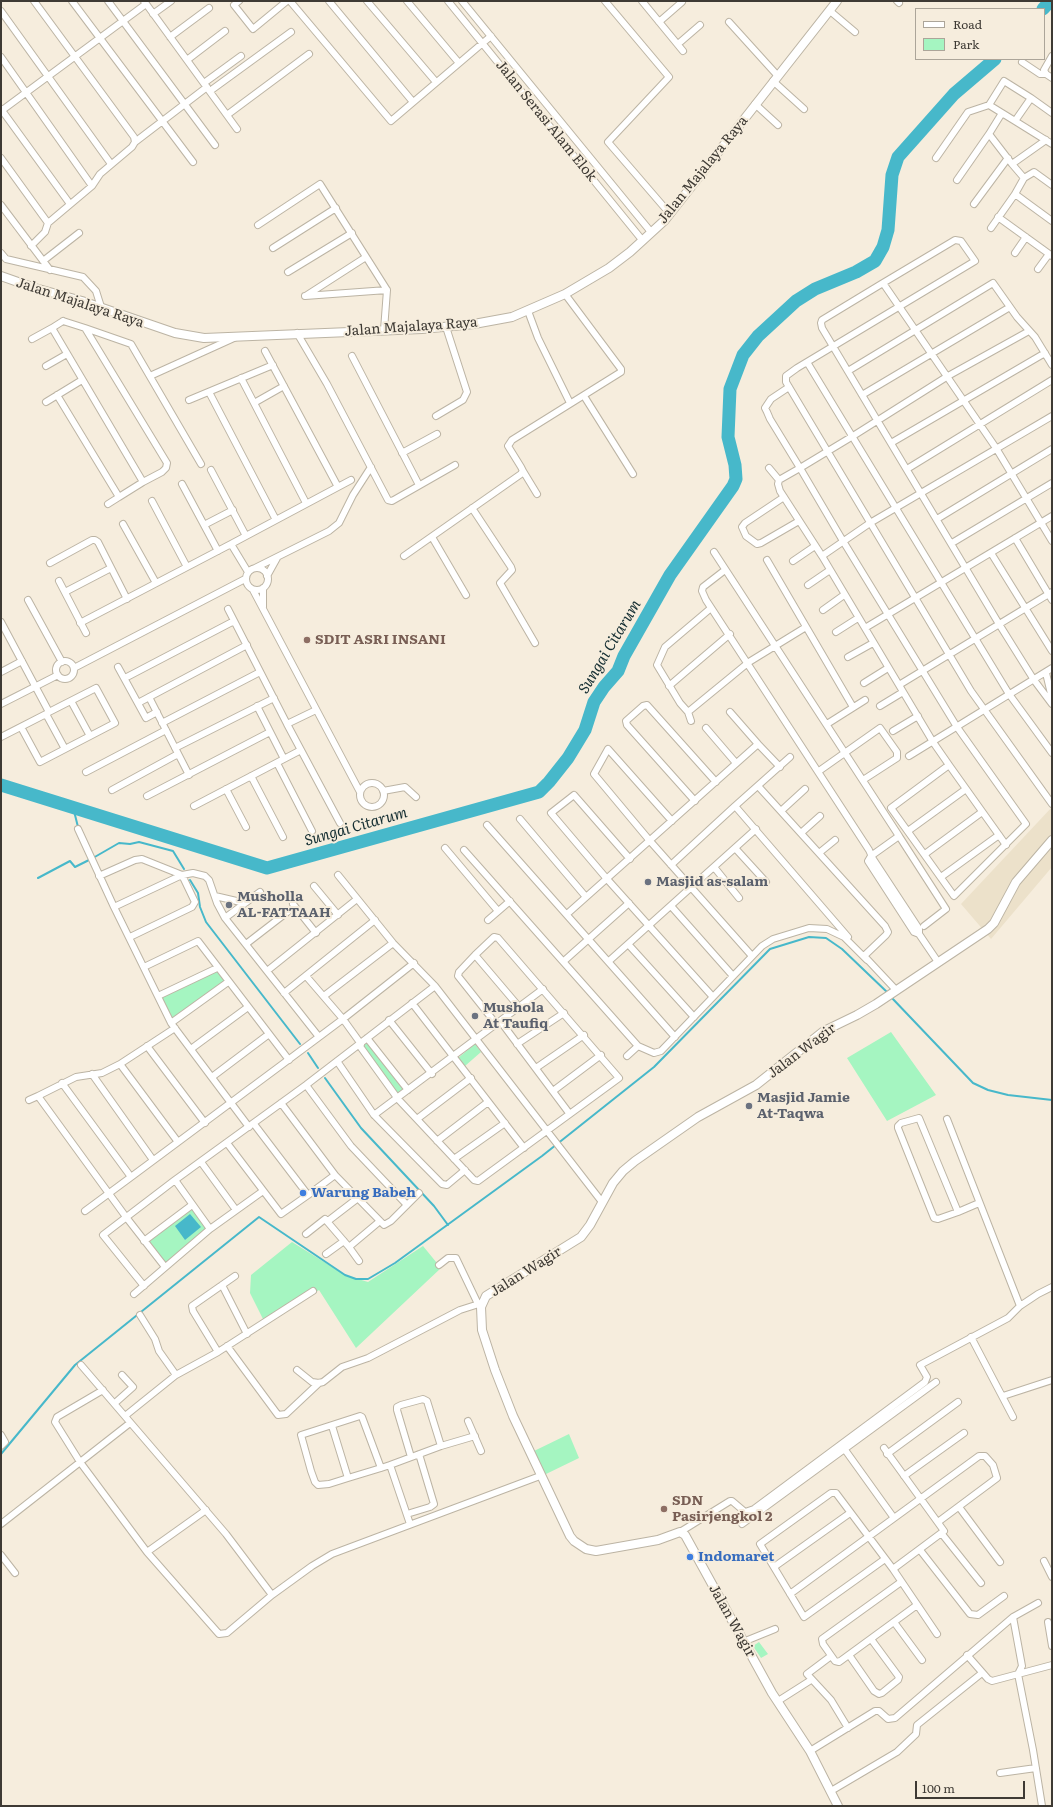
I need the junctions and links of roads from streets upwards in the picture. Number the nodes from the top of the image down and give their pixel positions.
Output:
1 (34, 1) edge
2 (72, 1) edge
3 (108, 1) edge
4 (171, 1) edge
5 (239, 1) edge
6 (288, 1) edge
7 (329, 1) edge
8 (367, 1) edge
9 (406, 1) edge
10 (448, 1) edge
11 (462, 1) edge
12 (605, 1) edge
13 (642, 1) edge
14 (837, 1) edge
15 (682, 2) dead end
16 (145, 3) edge
17 (209, 8) dead end
18 (1, 11) edge
19 (830, 11) junction
20 (153, 14) junction
21 (123, 22) junction
22 (659, 22) junction
23 (729, 22) dead end
24 (700, 25) dead end
25 (225, 31) dead end
26 (291, 32) dead end
27 (855, 32) dead end
28 (491, 36) junction
29 (170, 37) junction
30 (100, 39) junction
31 (483, 43) junction
32 (678, 44) junction
33 (683, 51) dead end
34 (309, 54) dead end
35 (241, 56) dead end
36 (1052, 56) edge
37 (1, 57) edge
38 (76, 57) junction
39 (187, 60) junction
40 (1022, 62) dead end
41 (459, 63) junction
42 (1046, 74) junction
43 (48, 76) junction
44 (775, 78) junction
45 (1052, 78) edge
46 (436, 82) junction
47 (207, 87) junction
48 (26, 92) junction
49 (1031, 98) junction
50 (413, 102) junction
51 (184, 104) junction
52 (756, 104) junction
53 (989, 105) junction
54 (804, 109) dead end
55 (1, 110) edge
56 (1002, 113) junction
57 (1052, 113) edge
58 (227, 115) junction
59 (162, 121) junction
60 (1015, 121) junction
61 (778, 125) dead end
62 (237, 129) dead end
63 (989, 134) junction
64 (1046, 140) junction
65 (135, 142) junction
66 (1052, 144) edge
67 (215, 145) dead end
68 (1, 158) edge
69 (936, 158) dead end
70 (1008, 158) junction
71 (193, 162) dead end
72 (112, 164) junction
73 (1012, 164) junction
74 (1024, 178) junction
75 (957, 180) dead end
76 (1052, 185) edge
77 (92, 186) junction
78 (1015, 194) junction
79 (70, 204) junction
80 (974, 204) dead end
81 (1, 205) edge
82 (336, 208) junction
83 (633, 210) junction
84 (670, 214) junction
85 (624, 217) junction
86 (998, 217) junction
87 (1052, 221) edge
88 (48, 222) junction
89 (258, 225) dead end
90 (990, 228) dead end
91 (651, 232) junction
92 (79, 233) dead end
93 (352, 233) junction
94 (1026, 237) junction
95 (643, 240) junction
96 (31, 246) junction
97 (273, 248) dead end
98 (1, 253) edge
99 (1015, 253) dead end
100 (1051, 255) edge
101 (366, 257) junction
102 (43, 261) junction
103 (1038, 269) dead end
104 (50, 270) junction
105 (288, 272) dead end
106 (1, 276) edge
107 (883, 283) junction
108 (387, 290) junction
109 (565, 294) junction
110 (899, 305) junction
111 (101, 307) junction
112 (1010, 307) junction
113 (528, 311) junction
114 (446, 327) junction
115 (52, 328) junction
116 (85, 328) junction
117 (384, 330) junction
118 (916, 330) junction
119 (1029, 331) junction
120 (297, 333) junction
121 (236, 337) junction
122 (32, 339) dead end
123 (833, 346) junction
124 (265, 351) dead end
125 (932, 353) junction
126 (1045, 353) junction
127 (67, 354) junction
128 (352, 356) dead end
129 (807, 362) junction
130 (273, 365) junction
131 (1052, 365) edge
132 (46, 366) dead end
133 (848, 371) junction
134 (150, 376) junction
135 (948, 376) junction
136 (241, 378) junction
137 (82, 380) junction
138 (1052, 380) edge
139 (284, 386) junction
140 (789, 387) junction
141 (209, 392) junction
142 (57, 395) junction
143 (862, 395) junction
144 (584, 396) junction
145 (189, 400) dead end
146 (965, 401) junction
147 (46, 402) dead end
148 (254, 403) junction
149 (570, 404) junction
150 (436, 416) dead end
151 (1052, 416) edge
152 (878, 420) junction
153 (981, 424) junction
154 (438, 434) dead end
155 (853, 436) junction
156 (892, 443) junction
157 (996, 448) junction
158 (1052, 449) edge
159 (402, 452) junction
160 (827, 452) junction
161 (201, 464) dead end
162 (455, 465) dead end
163 (372, 468) junction
164 (769, 468) dead end
165 (800, 468) junction
166 (907, 469) junction
167 (211, 470) dead end
168 (523, 472) junction
169 (1011, 473) junction
170 (633, 474) dead end
171 (351, 480) dead end
172 (779, 480) junction
173 (143, 482) junction
174 (1052, 483) edge
175 (182, 484) dead end
176 (418, 485) junction
177 (338, 487) junction
178 (921, 493) junction
179 (537, 494) dead end
180 (119, 497) junction
181 (784, 497) junction
182 (1026, 499) junction
183 (152, 501) dead end
184 (306, 503) junction
185 (108, 504) dead end
186 (472, 508) junction
187 (897, 508) junction
188 (233, 510) junction
189 (1052, 516) edge
190 (937, 519) junction
191 (276, 520) junction
192 (799, 521) junction
193 (1041, 522) junction
194 (870, 523) junction
195 (123, 524) dead end
196 (204, 525) junction
197 (246, 536) junction
198 (432, 537) junction
199 (1015, 538) junction
200 (843, 541) junction
201 (1052, 541) edge
202 (952, 543) junction
203 (231, 544) junction
204 (815, 546) junction
205 (218, 551) junction
206 (714, 552) dead end
207 (991, 552) junction
208 (404, 556) dead end
209 (822, 556) junction
210 (277, 558) junction
211 (767, 560) dead end
212 (793, 561) dead end
213 (50, 563) dead end
214 (187, 567) junction
215 (966, 567) junction
216 (111, 568) junction
217 (255, 568) junction
218 (725, 570) junction
219 (830, 570) junction
220 (248, 572) junction
221 (267, 576) junction
222 (245, 579) junction
223 (59, 581) dead end
224 (942, 582) junction
225 (156, 583) junction
226 (808, 585) dead end
227 (263, 588) junction
228 (253, 590) junction
229 (65, 592) junction
230 (1050, 593) edge
231 (466, 595) dead end
232 (844, 595) junction
233 (914, 598) junction
234 (127, 599) junction
235 (28, 600) dead end
236 (1052, 600) edge
237 (263, 608) junction
238 (711, 608) junction
239 (1025, 608) junction
240 (228, 609) dead end
241 (823, 610) dead end
242 (889, 614) junction
243 (858, 618) junction
244 (234, 620) junction
245 (1, 622) edge
246 (80, 622) junction
247 (999, 624) junction
248 (806, 627) junction
249 (865, 628) junction
250 (86, 632) dead end
251 (836, 632) dead end
252 (730, 634) junction
253 (976, 638) junction
254 (535, 643) dead end
255 (873, 643) junction
256 (247, 645) junction
257 (776, 645) junction
258 (1052, 651) edge
259 (948, 655) junction
260 (848, 657) dead end
261 (22, 661) junction
262 (62, 662) junction
263 (749, 662) junction
264 (118, 666) dead end
265 (74, 668) junction
266 (888, 668) junction
267 (1052, 668) edge
268 (923, 670) junction
269 (1, 672) edge
270 (260, 672) junction
271 (1046, 672) junction
272 (58, 675) junction
273 (124, 678) junction
274 (1034, 680) junction
275 (864, 683) dead end
276 (899, 685) junction
277 (36, 686) junction
278 (669, 686) junction
279 (903, 692) junction
280 (1009, 694) junction
281 (149, 697) junction
282 (274, 698) junction
283 (1052, 698) edge
284 (865, 700) dead end
285 (71, 701) junction
286 (138, 703) junction
287 (1, 704) edge
288 (1052, 704) edge
289 (257, 706) junction
290 (880, 706) dead end
291 (853, 707) junction
292 (316, 710) junction
293 (983, 710) junction
294 (157, 712) junction
295 (688, 712) junction
296 (730, 712) dead end
297 (48, 713) junction
298 (918, 716) junction
299 (692, 721) dead end
300 (162, 723) junction
301 (287, 724) junction
302 (827, 724) junction
303 (21, 727) junction
304 (957, 727) junction
305 (706, 728) dead end
306 (166, 730) junction
307 (893, 731) dead end
308 (270, 732) junction
309 (90, 736) junction
310 (1, 737) edge
311 (933, 742) junction
312 (758, 744) junction
313 (175, 748) junction
314 (65, 749) junction
315 (301, 750) junction
316 (1052, 751) edge
317 (845, 752) junction
318 (178, 754) junction
319 (909, 756) dead end
320 (790, 757) dead end
321 (284, 759) junction
322 (276, 763) junction
323 (736, 763) junction
324 (949, 765) junction
325 (780, 767) junction
326 (819, 771) junction
327 (86, 772) dead end
328 (189, 775) junction
329 (251, 776) junction
330 (863, 780) junction
331 (716, 782) junction
332 (758, 786) junction
333 (226, 789) junction
334 (805, 789) dead end
335 (966, 789) junction
336 (112, 790) dead end
337 (383, 791) junction
338 (360, 792) junction
339 (147, 796) dead end
340 (416, 797) dead end
341 (695, 801) junction
342 (1052, 804) edge
343 (194, 806) dead end
344 (735, 806) junction
345 (781, 811) junction
346 (982, 812) junction
347 (820, 816) dead end
348 (520, 819) dead end
349 (672, 821) junction
350 (340, 823) dead end
351 (488, 825) dead end
352 (246, 827) dead end
353 (756, 829) junction
354 (78, 830) dead end
355 (312, 831) dead end
356 (908, 831) junction
357 (801, 833) junction
358 (999, 835) junction
359 (899, 836) junction
360 (283, 837) dead end
361 (835, 840) dead end
362 (1052, 840) edge
363 (650, 841) junction
364 (1006, 845) junction
365 (445, 848) dead end
366 (735, 848) junction
367 (464, 850) dead end
368 (819, 853) junction
369 (924, 854) junction
370 (871, 856) junction
371 (630, 859) junction
372 (671, 865) junction
373 (714, 867) junction
374 (182, 875) junction
375 (338, 875) dead end
376 (99, 876) junction
377 (941, 877) junction
378 (607, 879) junction
379 (766, 882) dead end
380 (314, 886) dead end
381 (691, 888) junction
382 (260, 892) dead end
383 (215, 896) junction
384 (586, 897) junction
385 (739, 898) dead end
386 (357, 899) junction
387 (510, 901) junction
388 (245, 903) junction
389 (629, 903) junction
390 (671, 906) junction
391 (114, 907) junction
392 (498, 911) junction
393 (567, 914) junction
394 (338, 915) junction
395 (225, 918) junction
396 (375, 920) junction
397 (488, 920) dead end
398 (649, 925) junction
399 (924, 926) dead end
400 (316, 932) junction
401 (130, 937) junction
402 (589, 939) junction
403 (393, 943) junction
404 (246, 944) junction
405 (628, 944) junction
406 (475, 954) junction
407 (752, 956) junction
408 (865, 958) junction
409 (564, 961) junction
410 (609, 961) junction
411 (938, 962) junction
412 (414, 963) junction
413 (144, 967) junction
414 (217, 968) junction
415 (266, 970) junction
416 (306, 976) junction
417 (733, 976) junction
418 (228, 982) junction
419 (435, 986) junction
420 (543, 989) junction
421 (895, 991) junction
422 (284, 993) junction
423 (158, 996) junction
424 (324, 996) junction
425 (713, 997) junction
426 (412, 1003) junction
427 (248, 1007) junction
428 (520, 1008) junction
429 (564, 1013) junction
430 (694, 1017) junction
431 (343, 1019) junction
432 (389, 1020) junction
433 (499, 1023) junction
434 (173, 1025) junction
435 (268, 1034) junction
436 (584, 1036) junction
437 (319, 1037) junction
438 (675, 1037) junction
439 (367, 1038) junction
440 (478, 1039) junction
441 (360, 1044) junction
442 (518, 1044) junction
443 (147, 1046) junction
444 (638, 1046) junction
445 (192, 1049) junction
446 (601, 1055) junction
447 (627, 1056) dead end
448 (453, 1057) junction
449 (289, 1060) junction
450 (337, 1061) junction
451 (120, 1064) junction
452 (536, 1068) junction
453 (92, 1074) junction
454 (432, 1074) junction
455 (212, 1077) junction
456 (470, 1078) junction
457 (62, 1083) junction
458 (306, 1085) junction
459 (408, 1090) junction
460 (553, 1091) junction
461 (38, 1096) junction
462 (398, 1099) junction
463 (29, 1100) dead end
464 (488, 1102) junction
465 (231, 1103) junction
466 (281, 1103) junction
467 (569, 1113) junction
468 (374, 1116) junction
469 (418, 1119) junction
470 (947, 1119) dead end
471 (206, 1122) junction
472 (505, 1122) junction
473 (252, 1125) junction
474 (547, 1131) junction
475 (437, 1141) junction
476 (178, 1142) junction
477 (227, 1143) junction
478 (524, 1148) junction
479 (454, 1159) junction
480 (153, 1160) junction
481 (201, 1162) junction
482 (465, 1170) junction
483 (335, 1175) junction
484 (131, 1177) junction
485 (175, 1180) junction
486 (263, 1191) junction
487 (419, 1193) dead end
488 (108, 1194) junction
489 (308, 1195) junction
490 (358, 1198) junction
491 (602, 1202) junction
492 (979, 1203) junction
493 (192, 1205) junction
494 (407, 1205) junction
495 (236, 1210) junction
496 (85, 1211) dead end
497 (958, 1212) junction
498 (126, 1217) junction
499 (328, 1221) junction
500 (380, 1221) junction
501 (210, 1229) junction
502 (306, 1234) dead end
503 (144, 1241) junction
504 (344, 1241) junction
505 (348, 1247) junction
506 (326, 1254) dead end
507 (359, 1261) dead end
508 (439, 1265) dead end
509 (166, 1267) junction
510 (235, 1276) dead end
511 (222, 1285) junction
512 (144, 1286) junction
513 (1052, 1287) edge
514 (313, 1291) dead end
515 (134, 1294) dead end
516 (480, 1303) junction
517 (1020, 1306) junction
518 (140, 1315) dead end
519 (247, 1334) junction
520 (971, 1337) junction
521 (227, 1346) junction
522 (218, 1352) junction
523 (81, 1365) dead end
524 (297, 1370) dead end
525 (122, 1375) dead end
526 (176, 1375) junction
527 (1052, 1380) edge
528 (936, 1382) dead end
529 (319, 1383) junction
530 (103, 1390) junction
531 (1003, 1396) junction
532 (958, 1402) dead end
533 (114, 1403) junction
534 (125, 1416) junction
535 (1013, 1416) dead end
536 (468, 1421) dead end
537 (130, 1423) junction
538 (332, 1426) junction
539 (964, 1433) dead end
540 (1, 1435) edge
541 (475, 1436) junction
542 (1, 1446) edge
543 (441, 1446) junction
544 (842, 1446) junction
545 (481, 1451) dead end
546 (419, 1454) junction
547 (411, 1457) junction
548 (80, 1462) junction
549 (390, 1465) junction
550 (381, 1468) junction
551 (540, 1476) junction
552 (904, 1476) junction
553 (348, 1478) junction
554 (921, 1500) junction
555 (959, 1507) junction
556 (206, 1510) junction
557 (850, 1513) junction
558 (407, 1514) junction
559 (894, 1518) junction
560 (938, 1522) junction
561 (1, 1524) edge
562 (410, 1524) junction
563 (742, 1524) dead end
564 (680, 1532) junction
565 (942, 1534) junction
566 (868, 1537) junction
567 (920, 1550) junction
568 (147, 1552) junction
569 (1, 1555) edge
570 (885, 1559) junction
571 (1044, 1561) dead end
572 (1000, 1562) dead end
573 (774, 1567) junction
574 (893, 1569) junction
575 (16, 1573) dead end
576 (1052, 1577) edge
577 (900, 1582) junction
578 (981, 1583) dead end
579 (790, 1594) junction
580 (272, 1595) junction
581 (1004, 1596) dead end
582 (1038, 1603) dead end
583 (917, 1605) junction
584 (1013, 1617) junction
585 (894, 1622) junction
586 (1048, 1622) dead end
587 (775, 1629) dead end
588 (937, 1634) dead end
589 (871, 1639) junction
590 (743, 1642) junction
591 (1052, 1646) edge
592 (848, 1655) junction
593 (967, 1655) junction
594 (831, 1656) junction
595 (922, 1660) dead end
596 (1052, 1665) edge
597 (982, 1673) junction
598 (1018, 1674) junction
599 (811, 1680) junction
600 (778, 1701) junction
601 (848, 1728) junction
602 (810, 1751) junction
603 (1036, 1768) junction
604 (1000, 1773) dead end
605 (832, 1791) junction
606 (838, 1806) edge
607 (1042, 1806) edge

1 - 38 street
2 - 30 street
3 - 21 street
4 - 20 street
5 - 6 street
6 - 50 street
7 - 50 street
8 - 46 street
9 - 41 street
10 - 31 street, Jalan Serasi Alam Elok
11 - 28 street, Jalan Serasi Alam Elok
12 - 84 street
13 - 22 street
14 - 19 street, Jalan Majalaya Raya
15 - 22 street
16 - 20 street
16 - 21 street
17 - 29 street
18 - 43 street
19 - 27 street
19 - 44 street, Jalan Majalaya Raya
20 - 29 street
21 - 30 street
21 - 51 street
22 - 32 street
23 - 44 street
24 - 32 street
25 - 39 street
26 - 47 street
28 - 31 street
28 - 83 street, Jalan Serasi Alam Elok
29 - 39 street
30 - 38 street
30 - 59 street
31 - 41 street
31 - 85 street, Jalan Serasi Alam Elok
32 - 33 street
34 - 58 street
35 - 47 street
36 - 42 street
37 - 48 street
38 - 43 street
38 - 65 street
39 - 47 street
40 - 42 street
41 - 46 street
42 - 45 street
43 - 48 street
43 - 72 street
44 - 52 street, Jalan Majalaya Raya
44 - 54 street
46 - 50 street
47 - 51 street
47 - 58 street
48 - 55 street
48 - 77 street
49 - 53 street
49 - 57 street
49 - 60 street
51 - 59 street
51 - 67 street
52 - 61 street
52 - 84 street, Jalan Majalaya Raya
53 - 56 street
53 - 69 street
55 - 79 street
56 - 60 street
56 - 63 street
58 - 62 street
59 - 65 street
59 - 71 street
60 - 64 street
63 - 70 street
63 - 75 street
64 - 66 street
64 - 73 street
65 - 72 street
68 - 88 street
70 - 73 street
70 - 80 street
72 - 77 street
73 - 74 street
74 - 76 street
74 - 78 street
77 - 79 street
78 - 86 street
78 - 87 street
79 - 88 street
81 - 96 street
82 - 89 street
82 - 93 street
82 - 97 street
83 - 85 street
83 - 91 street, Jalan Serasi Alam Elok
84 - 91 street, Jalan Majalaya Raya
85 - 95 street, Jalan Serasi Alam Elok
86 - 90 street
86 - 94 street
88 - 96 street
91 - 95 street, Jalan Majalaya Raya
92 - 102 street
93 - 101 street
93 - 105 street
94 - 99 street
94 - 100 street
95 - 109 street, Jalan Majalaya Raya
96 - 102 street
98 - 104 street
100 - 103 street
101 - 108 street
101 - 108 street
102 - 104 street
104 - 111 street
106 - 111 street, Jalan Majalaya Raya
107 - 110 street
107 - 110 street
107 - 123 street
108 - 117 street
109 - 113 street, Jalan Majalaya Raya
109 - 144 street
110 - 118 street
110 - 123 street
111 - 121 street, Jalan Majalaya Raya
112 - 118 street
112 - 119 street
112 - 125 street
113 - 114 street, Jalan Majalaya Raya
113 - 149 street
114 - 117 street, Jalan Majalaya Raya
114 - 150 street
115 - 116 street
115 - 122 street
115 - 127 street
116 - 134 street
116 - 173 street
117 - 120 street, Jalan Majalaya Raya
118 - 125 street
118 - 133 street
119 - 126 street
119 - 135 street
120 - 121 street, Jalan Majalaya Raya
120 - 163 street
121 - 134 street
123 - 129 street
123 - 133 street
124 - 130 street
125 - 135 street
125 - 143 street
126 - 131 street
126 - 146 street
127 - 132 street
127 - 137 street
128 - 159 street
129 - 140 street
129 - 155 street
130 - 136 street
130 - 139 street
133 - 143 street
134 - 161 street
135 - 146 street
135 - 152 street
136 - 141 street
136 - 148 street
137 - 142 street
137 - 173 street
138 - 153 street
139 - 148 street
139 - 177 street
140 - 160 street
140 - 165 street
141 - 145 street
141 - 191 street
142 - 147 street
142 - 180 street
143 - 152 street
144 - 149 street
144 - 170 street
146 - 153 street
146 - 156 street
148 - 184 street
149 - 168 street
151 - 157 street
152 - 155 street
152 - 156 street
153 - 157 street
153 - 166 street
154 - 159 street
155 - 160 street
155 - 187 street
156 - 166 street
157 - 169 street
157 - 178 street
158 - 169 street
159 - 176 street
160 - 165 street
160 - 194 street
162 - 176 street
163 - 176 street
163 - 210 street
164 - 172 street
165 - 172 street
165 - 200 street
166 - 178 street
167 - 188 street
168 - 179 street
168 - 186 street
169 - 182 street
169 - 190 street
171 - 177 street
172 - 181 street
173 - 180 street
174 - 182 street
175 - 196 street
177 - 184 street
178 - 187 street
178 - 190 street
180 - 185 street
181 - 192 street
181 - 192 street
182 - 193 street
182 - 202 street
183 - 214 street
184 - 191 street
186 - 198 street
186 - 254 street
187 - 194 street
187 - 224 street
188 - 196 street
188 - 197 street
189 - 193 street
190 - 202 street
191 - 197 street
192 - 204 street
193 - 199 street
193 - 201 street
194 - 200 street
194 - 233 street
195 - 225 street
196 - 205 street
197 - 203 street
198 - 208 street
198 - 231 street
199 - 207 street
199 - 230 street
200 - 209 street
200 - 242 street
202 - 215 street
203 - 205 street
203 - 220 street
204 - 209 street
204 - 212 street
205 - 214 street
206 - 218 street
207 - 215 street
207 - 239 street
209 - 219 street
210 - 217 street
210 - 221 street
211 - 248 street
213 - 216 street
214 - 225 street
215 - 224 street
215 - 247 street
216 - 229 street
216 - 234 street
217 - 220 street
217 - 221 street
218 - 238 street
218 - 257 street
219 - 226 street
219 - 232 street
220 - 222 street
221 - 227 street
222 - 228 street
222 - 265 street
223 - 229 street
224 - 233 street
224 - 253 street
225 - 234 street
227 - 228 street
227 - 237 street
228 - 237 street
229 - 246 street
230 - 236 street
230 - 239 street
232 - 241 street
232 - 243 street
233 - 242 street
233 - 259 street
234 - 246 street
235 - 262 street
237 - 292 street
238 - 252 street
238 - 278 street
239 - 247 street
239 - 258 street
240 - 244 street
242 - 249 street
242 - 268 street
243 - 249 street
243 - 251 street
244 - 256 street
244 - 273 street
245 - 261 street
246 - 250 street
247 - 253 street
247 - 274 street
248 - 257 street
248 - 291 street
249 - 255 street
252 - 263 street
252 - 278 street
253 - 259 street
253 - 280 street
255 - 260 street
255 - 266 street
256 - 270 street
256 - 281 street
257 - 263 street
257 - 302 street
259 - 268 street
259 - 293 street
261 - 269 street
261 - 277 street
262 - 265 street
262 - 272 street
263 - 295 street
263 - 326 street
264 - 273 street
265 - 272 street
266 - 275 street
266 - 276 street
267 - 271 street
268 - 276 street
268 - 304 street
270 - 282 street
270 - 300 street
271 - 274 street
271 - 283 street
272 - 277 street
273 - 286 street
274 - 280 street
274 - 288 street
276 - 279 street
277 - 287 street
277 - 297 street
278 - 295 street
279 - 290 street
279 - 298 street
280 - 293 street
280 - 316 street
281 - 286 street
281 - 294 street
282 - 289 street
282 - 301 street
284 - 291 street
285 - 297 street
285 - 309 street
285 - 309 street
286 - 294 street
289 - 308 street
289 - 313 street
291 - 302 street
292 - 301 street
292 - 338 street
293 - 304 street
293 - 342 street
294 - 300 street
295 - 299 street
296 - 312 street
297 - 303 street
297 - 314 street
298 - 307 street
298 - 311 street
300 - 306 street
301 - 315 street
302 - 317 street
303 - 310 street
303 - 314 street
304 - 311 street
304 - 364 street
305 - 323 street
306 - 313 street
306 - 327 street
308 - 321 street
308 - 328 street
309 - 314 street
311 - 319 street
311 - 324 street
312 - 323 street
312 - 325 street
313 - 318 street
315 - 321 street
315 - 350 street
317 - 326 street
317 - 330 street
317 - 330 street
318 - 328 street
318 - 336 street
320 - 325 street
321 - 322 street
322 - 329 street
322 - 355 street
323 - 331 street
324 - 335 street
324 - 356 street
325 - 332 street
326 - 370 street
328 - 339 street
329 - 333 street
329 - 360 street
330 - 359 street
331 - 341 street
331 - 341 street
332 - 344 street
332 - 345 street
333 - 343 street
333 - 352 street
334 - 345 street
335 - 346 street
335 - 356 street
337 - 338 street
337 - 338 street
337 - 340 street
341 - 349 street
344 - 353 street
344 - 372 street
345 - 357 street
346 - 358 street
346 - 369 street
347 - 357 street
348 - 384 street
349 - 363 street
349 - 363 street
351 - 393 street
353 - 366 street
353 - 408 street
354 - 376 street
356 - 369 street
357 - 368 street
358 - 364 street
358 - 377 street
359 - 370 street
359 - 399 street
361 - 368 street
362 - 411 street, Jalan Wagir
363 - 371 street
363 - 372 street
364 - 377 street
365 - 392 street
366 - 373 street
366 - 379 street
367 - 387 street
368 - 408 street
369 - 377 street
370 - 411 street
371 - 378 street
371 - 378 street
372 - 381 street
373 - 381 street
373 - 385 street
374 - 376 street
374 - 383 street
374 - 391 street
374 - 401 street
375 - 386 street
376 - 391 street
378 - 384 street
378 - 389 street
380 - 394 street
381 - 390 street
381 - 407 street
382 - 388 street
383 - 388 street
383 - 395 street
384 - 393 street
386 - 394 street
386 - 396 street
387 - 392 street
387 - 409 street
388 - 395 street
389 - 398 street
389 - 402 street
390 - 398 street
390 - 417 street
391 - 401 street
392 - 397 street
393 - 402 street
394 - 400 street
395 - 404 street
396 - 403 street
396 - 416 street
398 - 405 street
398 - 425 street
400 - 404 street
400 - 415 street
401 - 413 street
402 - 409 street
402 - 410 street
403 - 412 street
403 - 424 street
404 - 415 street
405 - 410 street
405 - 430 street
406 - 420 street
406 - 428 street
406 - 433 street
407 - 408 street
407 - 417 street
408 - 421 street
409 - 444 street
410 - 438 street
411 - 421 street, Jalan Wagir
412 - 419 street
412 - 431 street
413 - 414 street
413 - 423 street
414 - 418 street
414 - 423 street
415 - 422 street
416 - 422 street
416 - 424 street
417 - 425 street
418 - 427 street
418 - 434 street
419 - 426 street
419 - 440 street
420 - 428 street
420 - 429 street
421 - 491 street, Jalan Wagir
422 - 437 street
423 - 434 street
424 - 431 street
425 - 430 street
426 - 432 street
426 - 448 street
427 - 435 street
427 - 445 street
428 - 433 street
429 - 436 street
429 - 442 street
430 - 438 street
431 - 437 street
431 - 441 street
432 - 439 street
432 - 454 street
433 - 440 street
433 - 442 street
434 - 443 street
434 - 445 street
435 - 449 street
435 - 455 street
436 - 446 street
436 - 452 street
437 - 449 street
438 - 444 street
439 - 441 street
439 - 459 street
440 - 448 street
440 - 474 street
441 - 450 street
441 - 462 street
442 - 452 street
443 - 451 street
443 - 471 street
444 - 447 street
445 - 455 street
446 - 460 street
446 - 467 street
448 - 454 street
448 - 456 street
449 - 465 street
450 - 458 street
450 - 468 street
451 - 453 street
451 - 476 street
452 - 460 street
453 - 457 street
453 - 480 street
454 - 459 street
455 - 465 street
456 - 464 street
456 - 469 street
457 - 461 street
457 - 484 street
458 - 466 street
458 - 494 street
459 - 462 street
460 - 467 street
461 - 463 street
461 - 488 street
462 - 468 street
462 - 469 street
464 - 472 street
464 - 475 street
465 - 471 street
465 - 473 street
466 - 473 street
466 - 483 street
467 - 474 street
468 - 482 street
469 - 475 street
470 - 492 street
471 - 476 street
472 - 478 street
472 - 479 street
473 - 477 street
473 - 489 street
474 - 478 street
474 - 491 street
475 - 479 street
476 - 480 street
477 - 481 street
477 - 486 street
478 - 482 street
479 - 482 street
480 - 484 street
481 - 485 street
481 - 495 street
483 - 489 street
483 - 490 street
484 - 488 street
485 - 493 street
485 - 498 street
486 - 489 street
486 - 495 street
487 - 494 street
488 - 496 street
488 - 498 street
490 - 499 street
490 - 500 street
491 - 516 street, Jalan Wagir
492 - 497 street
492 - 517 street
493 - 501 street
493 - 503 street
494 - 500 street
495 - 501 street
497 - 497 street
498 - 503 street
498 - 512 street
499 - 502 street
499 - 504 street
500 - 505 street
501 - 509 street
503 - 509 street
504 - 505 street
504 - 506 street
505 - 507 street
508 - 516 street
509 - 512 street
510 - 511 street
511 - 519 street
511 - 522 street
512 - 515 street
513 - 517 street
514 - 519 street
516 - 529 street
516 - 551 street, Jalan Wagir
517 - 520 street
518 - 526 street
519 - 521 street
520 - 531 street
520 - 544 street
521 - 522 street
521 - 529 street
522 - 526 street
523 - 530 street
524 - 529 street
525 - 533 street
526 - 534 street
527 - 531 street
528 - 544 street
530 - 533 street
530 - 548 street
531 - 535 street
532 - 552 street
533 - 534 street
534 - 537 street
536 - 541 street
537 - 548 street
537 - 556 street
538 - 550 street
538 - 553 street
538 - 553 street
539 - 552 street
540 - 542 street
541 - 543 street
541 - 545 street
543 - 546 street
543 - 547 street
544 - 559 street
544 - 563 street
544 - 564 street
546 - 547 street
546 - 558 street
547 - 549 street
548 - 561 street
548 - 568 street
549 - 550 street
549 - 558 street
550 - 553 street
551 - 562 street
551 - 564 street, Jalan Wagir
552 - 554 street
554 - 555 street
554 - 559 street
554 - 560 street
555 - 560 street
555 - 572 street
556 - 568 street
556 - 580 street
557 - 566 street
557 - 573 street
557 - 573 street
558 - 562 street
559 - 566 street
560 - 565 street
562 - 580 street
564 - 590 street, Jalan Wagir
565 - 567 street
565 - 578 street
566 - 570 street
566 - 579 street
567 - 574 street
567 - 581 street
568 - 580 street
569 - 575 street
570 - 574 street
570 - 579 street
571 - 576 street
573 - 579 street
574 - 577 street
577 - 583 street
577 - 594 street
582 - 584 street
583 - 585 street
583 - 588 street
584 - 593 street
584 - 598 street
585 - 589 street
585 - 595 street
586 - 591 street
587 - 590 street
589 - 592 street
589 - 592 street
590 - 600 street, Jalan Wagir
592 - 594 street
593 - 597 street
593 - 601 street
594 - 599 street
596 - 598 street
597 - 598 street
597 - 605 street
598 - 603 street
599 - 600 street
599 - 601 street
600 - 602 street, Jalan Wagir
601 - 602 street
602 - 605 street, Jalan Wagir
603 - 604 street
603 - 607 street
605 - 606 street, Jalan Wagir

